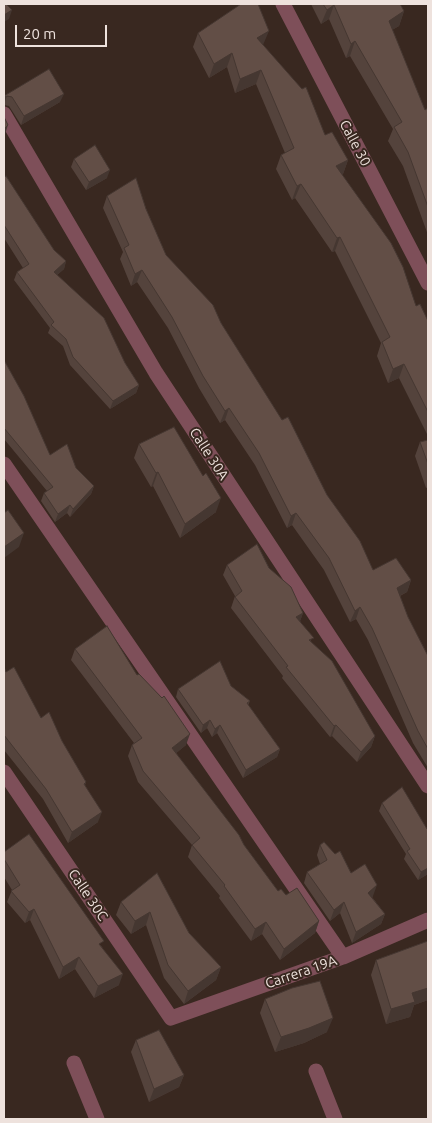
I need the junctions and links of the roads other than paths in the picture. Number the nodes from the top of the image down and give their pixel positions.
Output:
1 (283, 4) edge
2 (4, 114) edge
3 (428, 283) edge
4 (4, 464) edge
5 (4, 772) edge
6 (428, 786) edge
7 (428, 920) edge
8 (343, 957) junction
9 (171, 1018) joint
10 (74, 1063) dead end
11 (316, 1070) dead end
12 (97, 1119) edge
13 (335, 1119) edge

1 - 3 street, Calle 30
2 - 6 street, Calle 30A
4 - 8 street
5 - 9 street, Calle 30C
7 - 8 street, Carrera 19A
8 - 9 street, Carrera 19A
10 - 12 street
11 - 13 street

